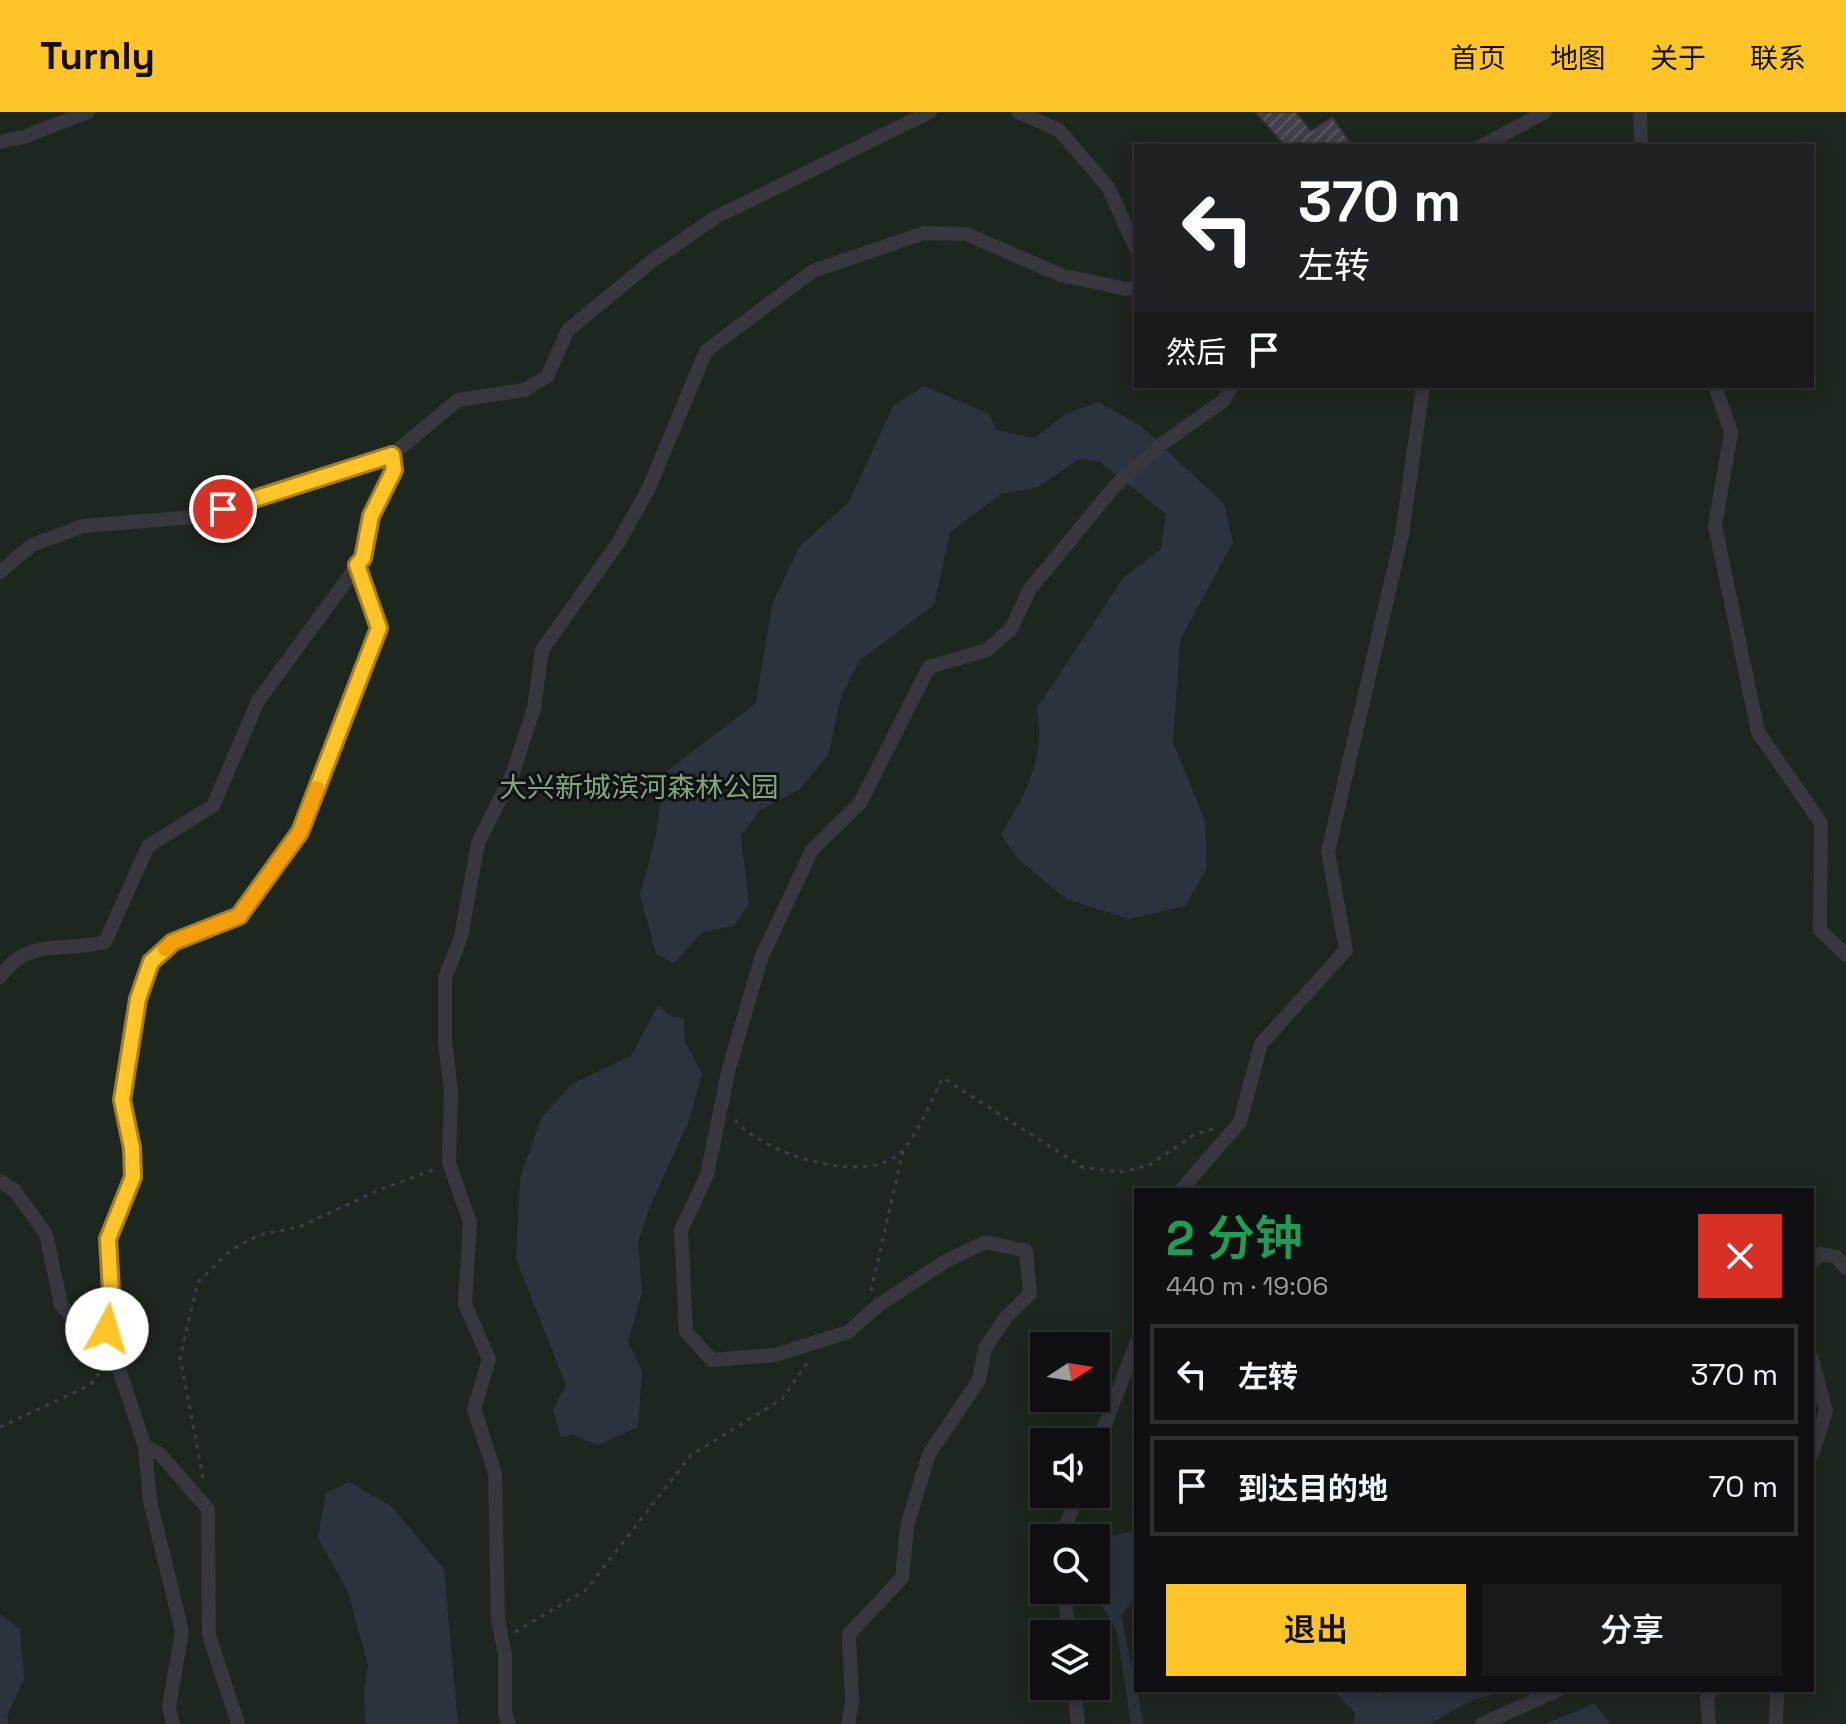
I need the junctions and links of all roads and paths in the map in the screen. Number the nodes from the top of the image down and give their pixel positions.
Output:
1 (88, 112) edge
2 (930, 112) edge
3 (1018, 112) edge
4 (1545, 112) edge
5 (1640, 112) edge
6 (0, 142) edge
7 (1486, 144) edge
8 (1641, 144) edge
9 (1134, 244) edge
10 (1134, 288) edge
11 (1231, 388) edge
12 (1423, 388) edge
13 (1716, 388) edge
14 (392, 455) junction
15 (357, 565) junction
16 (0, 572) edge
17 (1846, 955) edge
18 (0, 977) edge
19 (725, 1090) junction
20 (1240, 1122) junction
21 (903, 1151) junction
22 (449, 1161) junction
23 (0, 1181) edge
24 (1183, 1188) edge
25 (1814, 1260) edge
26 (1846, 1268) edge
27 (865, 1318) junction
28 (818, 1342) junction
29 (1134, 1349) edge
30 (106, 1353) junction
31 (1814, 1366) edge
32 (0, 1427) edge
33 (1104, 1428) edge
34 (145, 1447) junction
35 (1814, 1448) edge
36 (203, 1480) dead end
37 (502, 1641) junction
38 (1554, 1692) edge
39 (1710, 1692) edge
40 (1777, 1692) edge
41 (1075, 1700) edge
42 (173, 1724) edge
43 (238, 1724) edge
44 (509, 1724) edge
45 (848, 1724) edge
46 (1078, 1724) edge
47 (1482, 1724) edge
48 (1709, 1724) edge
49 (1776, 1724) edge

1 - 6 street
2 - 14 street
3 - 9 street
4 - 7 street
5 - 8 street
10 - 22 street
11 - 19 street
12 - 20 street
13 - 17 street
14 - 15 street
14 - 16 street
15 - 18 street
15 - 30 street
19 - 21 path
19 - 28 street
20 - 21 path
20 - 24 street
21 - 27 path
22 - 36 path
22 - 37 street
23 - 30 street
25 - 26 street
27 - 28 street
27 - 45 street
28 - 37 path
29 - 33 street
30 - 32 path
30 - 34 street
31 - 35 street
34 - 42 street
34 - 43 street
37 - 44 street
38 - 47 street
39 - 48 street
40 - 49 street
41 - 46 street

